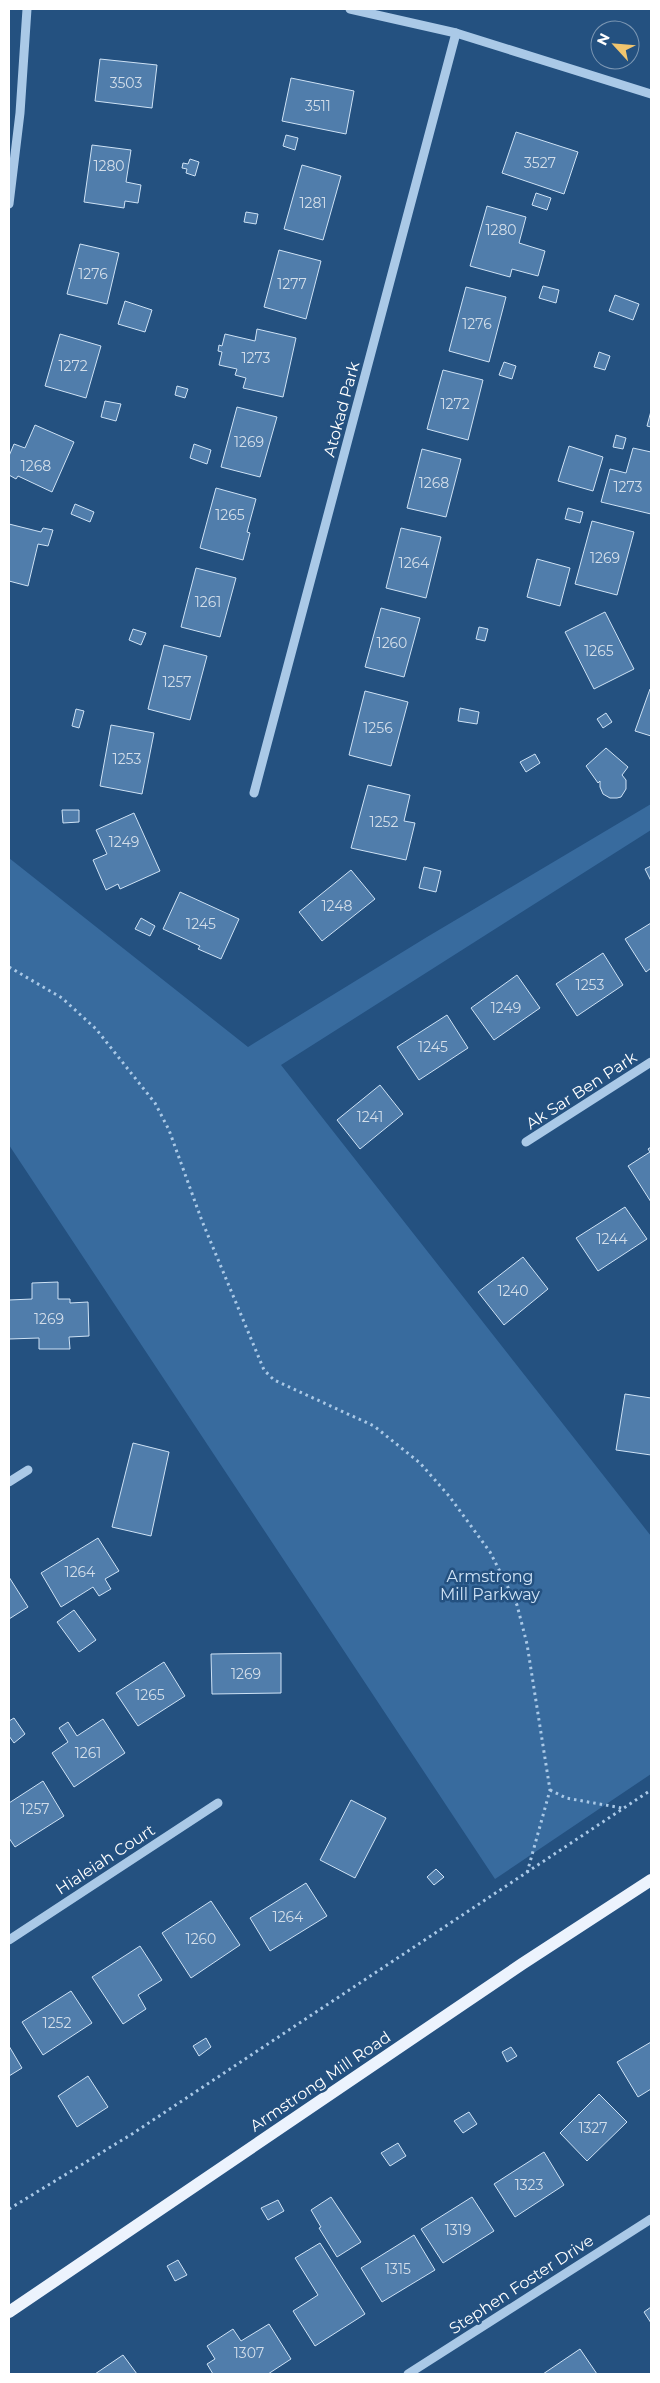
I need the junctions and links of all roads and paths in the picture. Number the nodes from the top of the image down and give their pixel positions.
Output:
1 (26, 9) edge
2 (350, 9) edge
3 (456, 33) junction
4 (651, 94) edge
5 (9, 204) edge
6 (254, 794) dead end
7 (9, 967) edge
8 (651, 1062) edge
9 (526, 1142) dead end
10 (28, 1470) dead end
11 (9, 1482) edge
12 (550, 1790) junction
13 (651, 1790) edge
14 (218, 1803) dead end
15 (622, 1808) junction
16 (527, 1873) junction
17 (651, 1880) edge
18 (9, 1940) edge
19 (9, 2209) edge
20 (651, 2219) edge
21 (9, 2312) edge
22 (408, 2374) edge

1 - 5 street
2 - 3 street
3 - 4 street
3 - 6 street, Atokad Park
7 - 12 path
8 - 9 street, Ak Sar Ben Park
10 - 11 street
12 - 15 path
12 - 16 path
13 - 15 path
14 - 18 street, Hialeiah Court
15 - 16 path
16 - 19 path
17 - 21 main road, Armstrong Mill Road
20 - 22 street, Stephen Foster Drive

